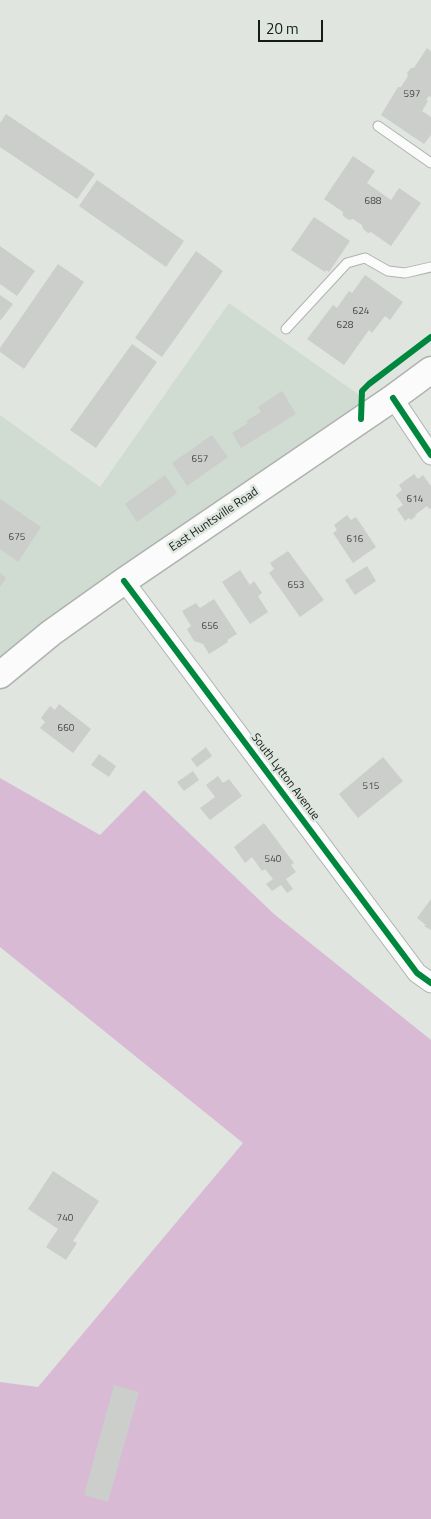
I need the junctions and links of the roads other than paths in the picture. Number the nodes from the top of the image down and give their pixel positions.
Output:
1 (378, 126) dead end
2 (431, 163) edge
3 (431, 267) edge
4 (286, 329) dead end
5 (431, 370) edge
6 (393, 398) junction
7 (431, 455) edge
8 (124, 581) junction
9 (0, 675) edge
10 (431, 983) edge

1 - 2 lane
3 - 4 lane
5 - 6 main road, East Huntsville Road
6 - 7 street
6 - 8 main road, East Huntsville Road
8 - 9 main road, East Huntsville Road
8 - 10 street, South Lytton Avenue

